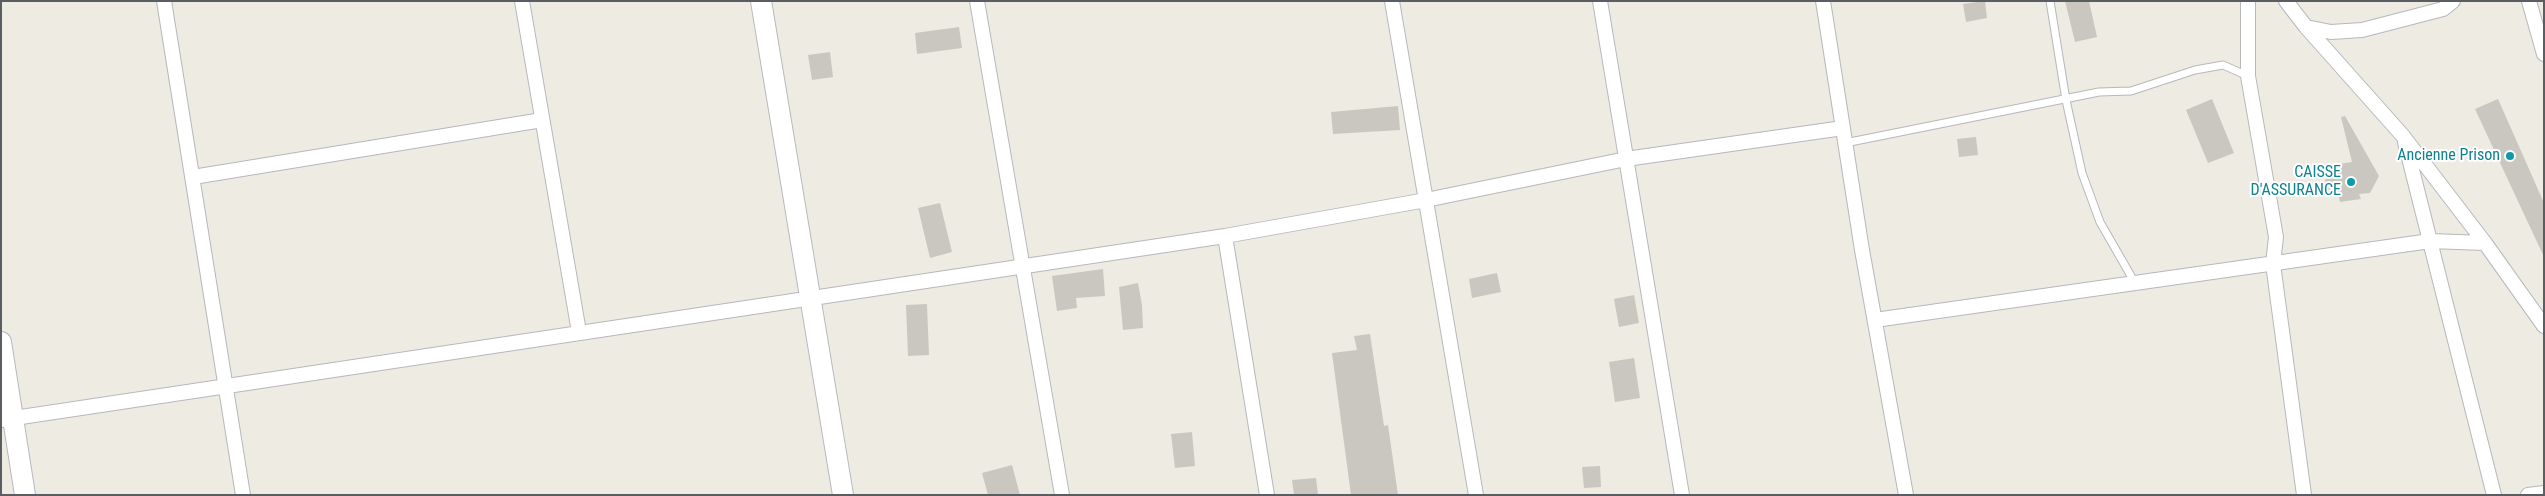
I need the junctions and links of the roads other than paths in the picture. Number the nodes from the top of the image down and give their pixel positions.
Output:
1 (164, 1) edge
2 (522, 1) edge
3 (761, 1) edge
4 (977, 1) edge
5 (1392, 1) edge
6 (1600, 1) edge
7 (1823, 1) edge
8 (2050, 1) edge
9 (2248, 1) edge
10 (2286, 1) edge
11 (2453, 1) edge
12 (2529, 1) edge
13 (2306, 27) junction
14 (2544, 54) edge
15 (2248, 76) junction
16 (2066, 100) junction
17 (542, 120) junction
18 (1843, 128) junction
19 (2403, 136) junction
20 (1846, 143) junction
21 (1626, 159) junction
22 (192, 178) junction
23 (1426, 200) junction
24 (1225, 236) junction
25 (2430, 242) junction
26 (2485, 243) junction
27 (2273, 264) junction
28 (1022, 267) junction
29 (2135, 284) junction
30 (811, 297) junction
31 (1875, 320) junction
32 (2544, 326) edge
33 (579, 332) junction
34 (1, 342) edge
35 (226, 386) junction
36 (8, 419) edge
37 (2544, 493) edge
38 (25, 495) edge
39 (243, 495) edge
40 (843, 495) edge
41 (1062, 495) edge
42 (1267, 495) edge
43 (1476, 495) edge
44 (1682, 495) edge
45 (1906, 495) edge
46 (2304, 495) edge
47 (2494, 495) edge
48 (2528, 495) edge

1 - 22 street
2 - 17 street
3 - 30 street
4 - 28 street
5 - 23 street
6 - 21 street
7 - 18 street
8 - 16 lane
9 - 15 street
10 - 13 street
11 - 13 street
12 - 14 street
13 - 19 street
15 - 16 lane
15 - 27 street
16 - 20 lane
16 - 29 lane
17 - 22 street
17 - 33 street
18 - 20 street
18 - 21 street
19 - 25 street
19 - 26 street
20 - 31 street
21 - 23 street
21 - 44 street
22 - 35 street
23 - 24 street
23 - 43 street
24 - 28 street
24 - 42 street
25 - 26 street
25 - 27 street
25 - 47 street
26 - 32 street
27 - 29 street
27 - 46 street
28 - 30 street
28 - 41 street
29 - 31 street
30 - 33 street
30 - 40 street
31 - 45 street
33 - 35 street
34 - 36 street
35 - 36 street
35 - 39 street
36 - 38 street
37 - 48 street

